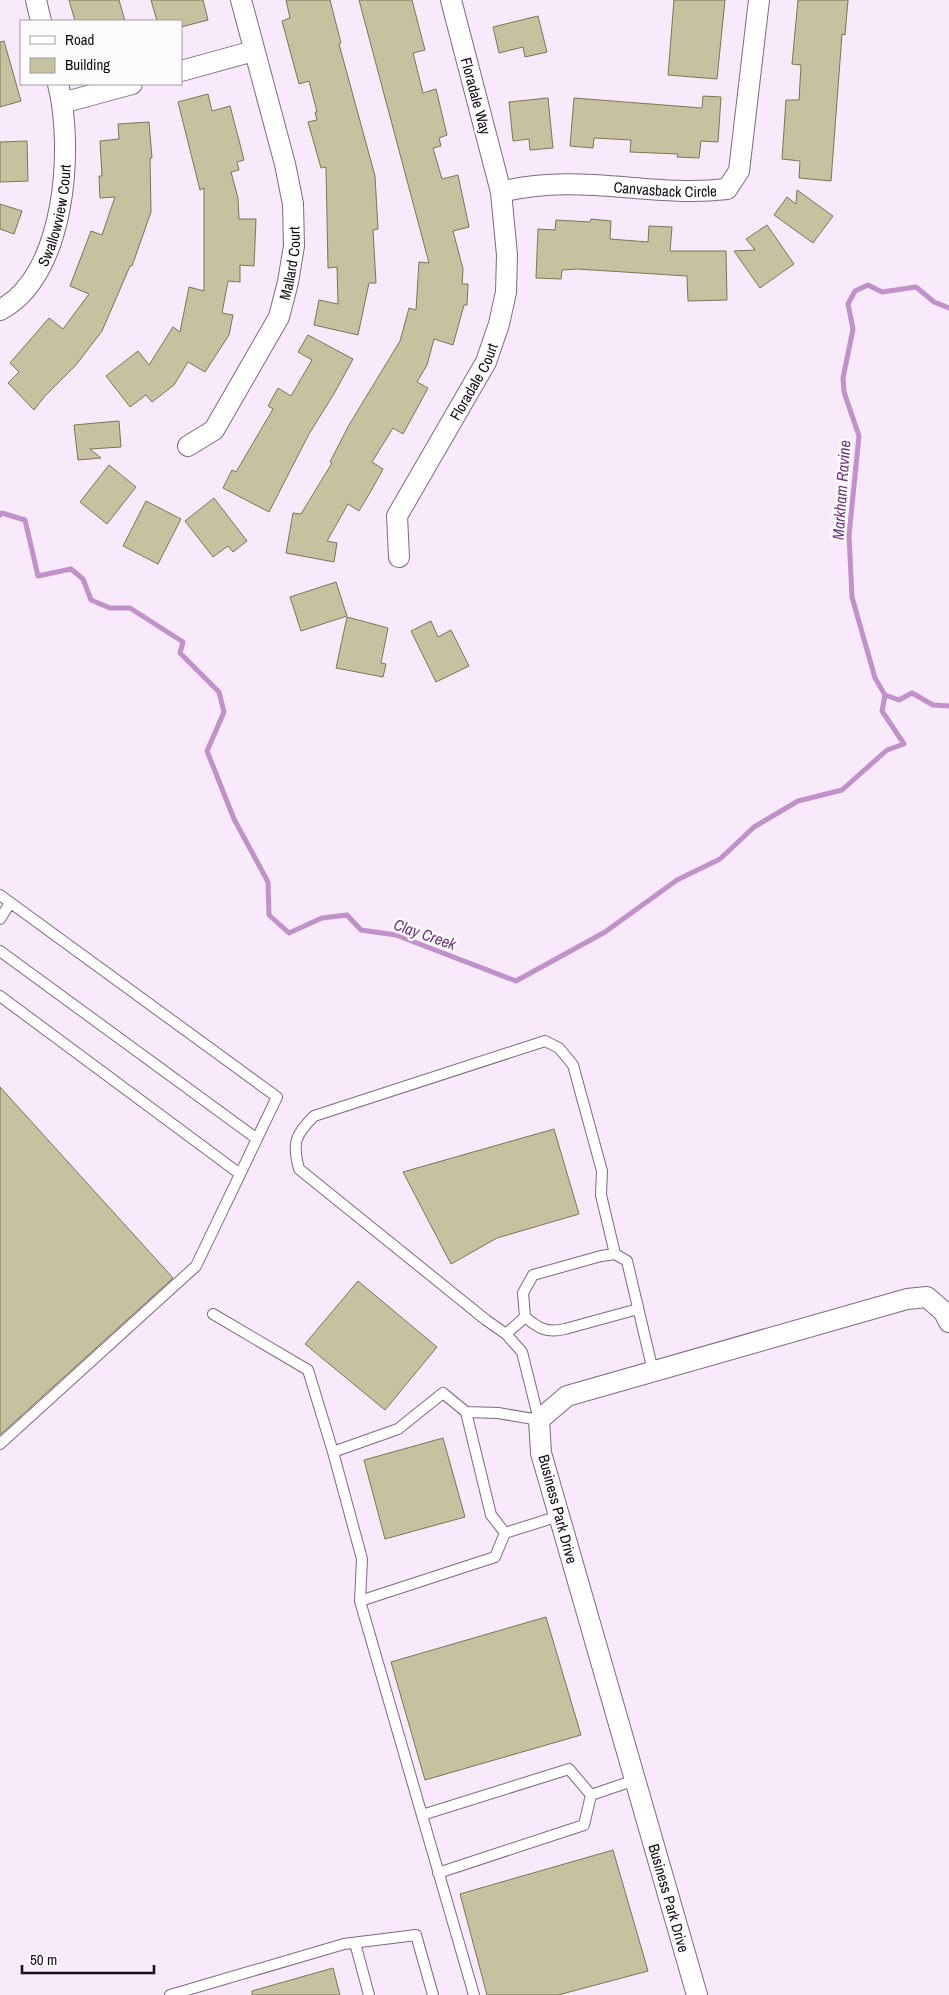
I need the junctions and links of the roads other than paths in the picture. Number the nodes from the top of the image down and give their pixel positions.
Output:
1 (36, 0) edge
2 (240, 0) edge
3 (451, 0) edge
4 (759, 0) edge
5 (42, 20) edge
6 (254, 51) junction
7 (182, 71) edge
8 (124, 85) edge
9 (60, 93) edge
10 (501, 192) junction
11 (0, 310) edge
12 (188, 446) dead end
13 (399, 557) dead end
14 (0, 895) edge
15 (10, 903) junction
16 (0, 920) edge
17 (0, 951) edge
18 (0, 996) edge
19 (257, 1139) junction
20 (240, 1174) junction
21 (615, 1254) junction
22 (638, 1309) junction
23 (213, 1314) dead end
24 (525, 1317) junction
25 (949, 1322) edge
26 (506, 1334) junction
27 (653, 1371) junction
28 (466, 1412) junction
29 (539, 1420) junction
30 (0, 1444) edge
31 (333, 1452) junction
32 (559, 1516) junction
33 (505, 1533) junction
34 (360, 1601) junction
35 (635, 1780) junction
36 (591, 1795) junction
37 (422, 1815) junction
38 (438, 1873) junction
39 (355, 1943) junction
40 (170, 1995) edge
41 (369, 1995) edge
42 (433, 1995) edge
43 (474, 1995) edge
44 (697, 1995) edge

1 - 5 street
2 - 6 street, Mallard Court
3 - 10 street, Floradale Way
4 - 10 street, Canvasback Circle
6 - 7 street
6 - 12 street, Mallard Court
8 - 9 street
9 - 11 street, Swallowview Court
10 - 13 street, Floradale Court
14 - 15 lane
15 - 16 lane
15 - 19 lane
17 - 19 lane
18 - 20 lane
19 - 20 lane
20 - 30 lane
21 - 22 lane
21 - 24 lane
21 - 26 lane
22 - 24 lane
22 - 27 lane
23 - 31 lane
24 - 26 lane
25 - 27 street
26 - 29 lane
27 - 29 street
28 - 29 lane
28 - 31 lane
28 - 33 lane
29 - 32 street, Business Park Drive
31 - 34 lane
32 - 33 lane
32 - 35 street, Business Park Drive
33 - 34 lane
34 - 37 lane
35 - 36 lane
35 - 44 street, Business Park Drive
36 - 37 lane
36 - 38 lane
37 - 38 lane
38 - 43 lane
39 - 40 lane
39 - 41 lane
39 - 42 lane

